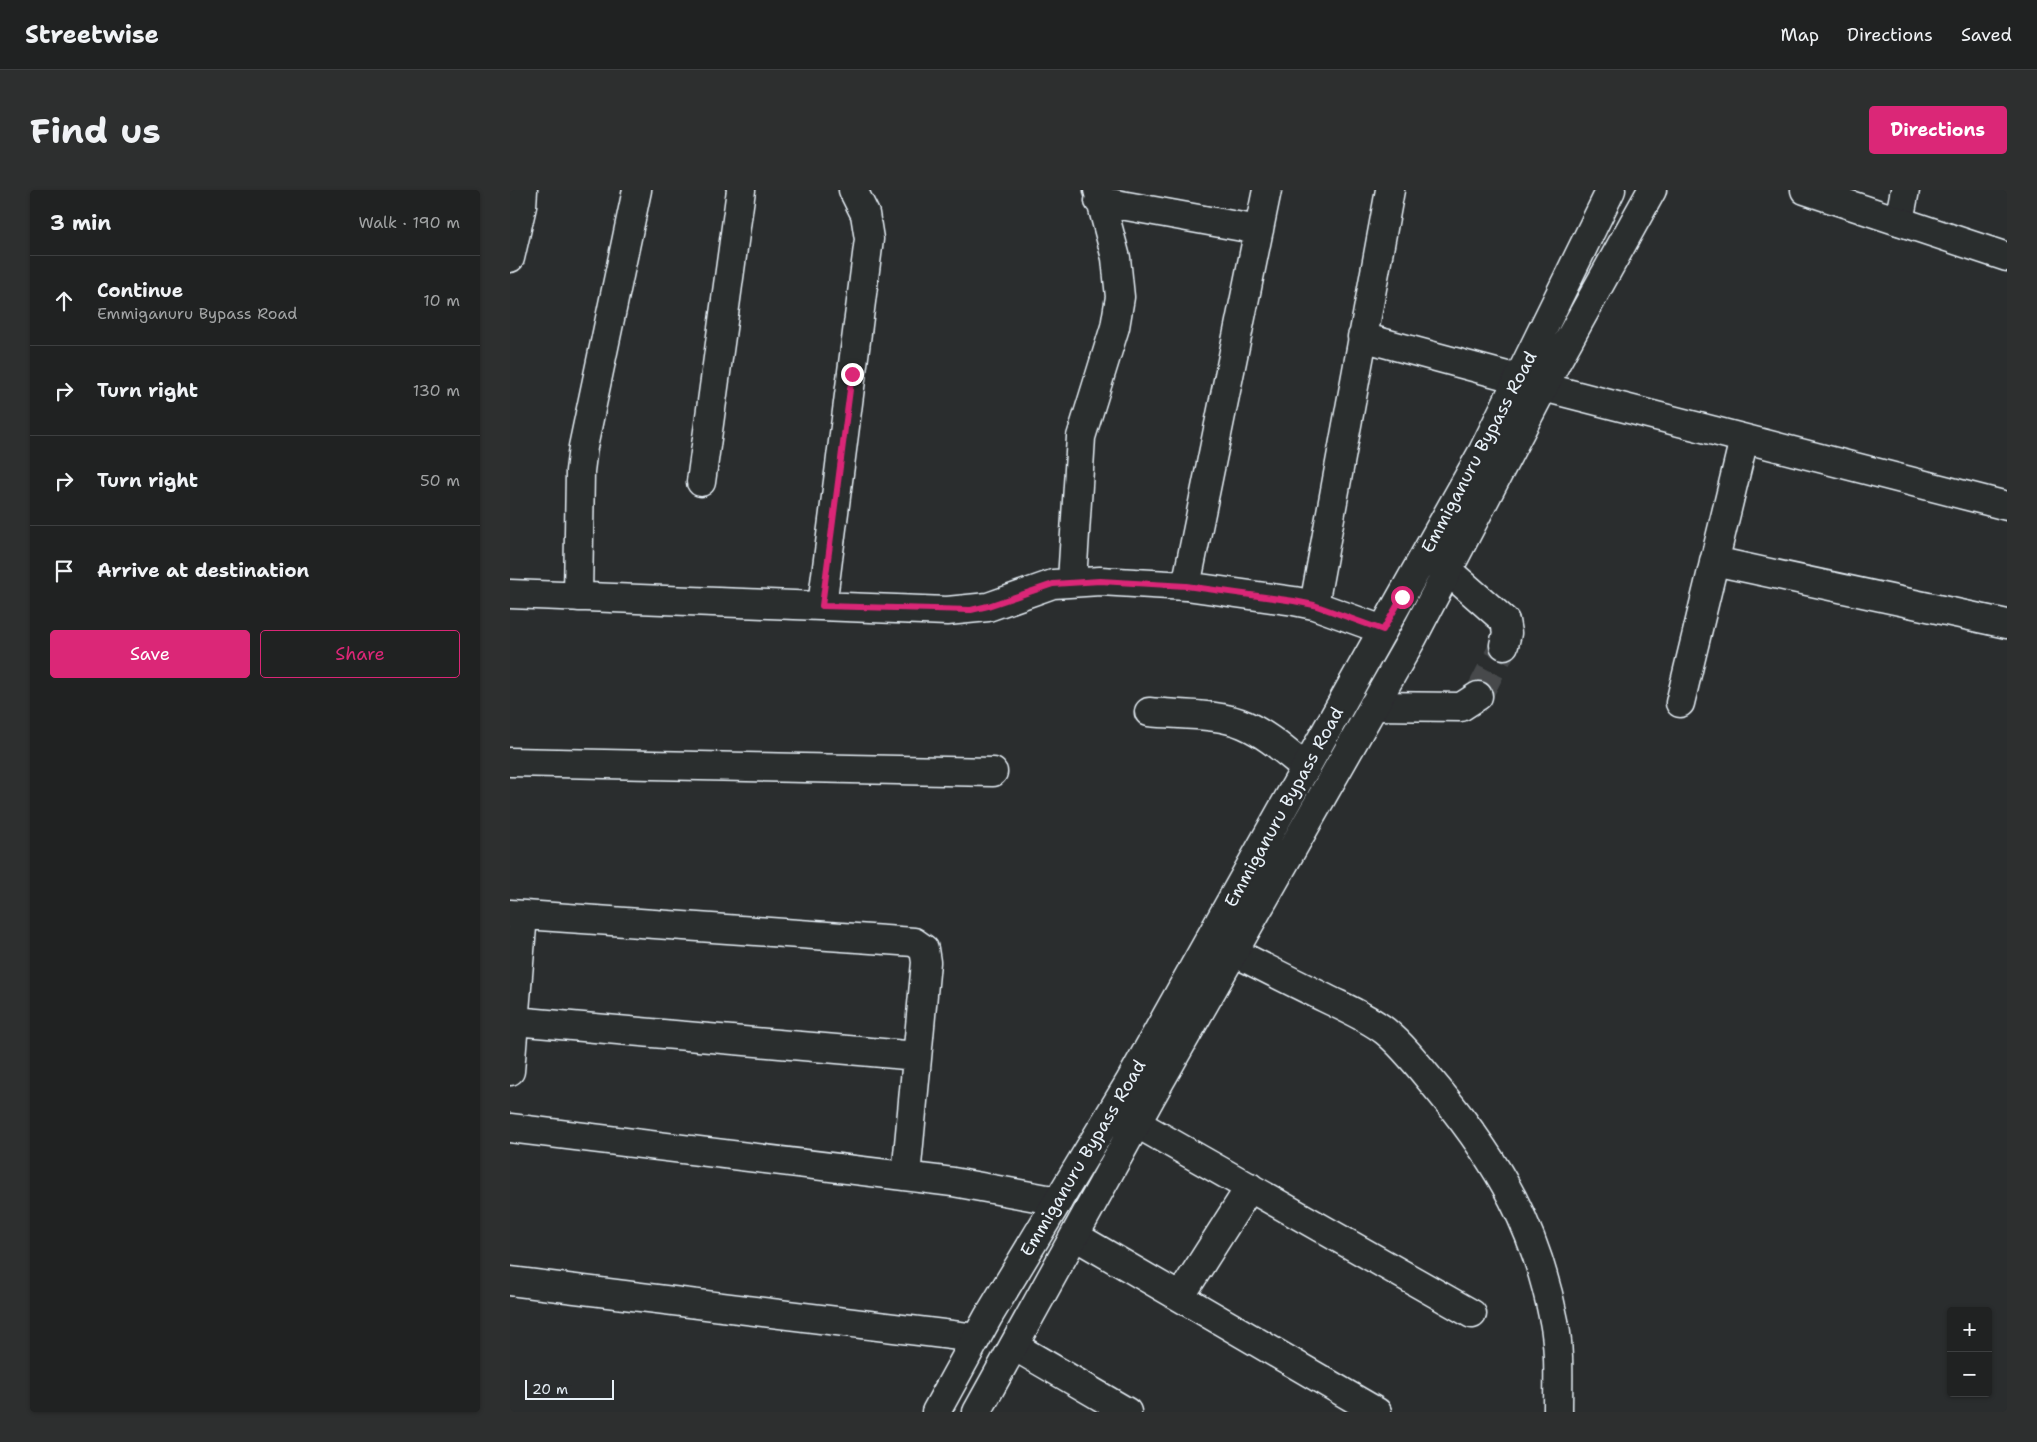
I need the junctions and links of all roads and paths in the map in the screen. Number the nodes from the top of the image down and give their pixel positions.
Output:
1 (523, 190) edge
2 (618, 190) edge
3 (741, 190) edge
4 (854, 190) edge
5 (1267, 190) edge
6 (1390, 190) edge
7 (1610, 190) edge
8 (1652, 190) edge
9 (1805, 190) edge
10 (1905, 190) edge
11 (1098, 196) edge
12 (635, 202) edge
13 (1899, 221) junction
14 (1259, 230) junction
15 (2007, 257) edge
16 (510, 258) edge
17 (1362, 337) junction
18 (1530, 383) junction
19 (1744, 438) junction
20 (701, 482) dead end
21 (2007, 506) edge
22 (1714, 561) junction
23 (1447, 570) junction
24 (1062, 583) junction
25 (1186, 586) junction
26 (510, 594) edge
27 (578, 597) junction
28 (1314, 605) junction
29 (822, 606) junction
30 (2007, 624) edge
31 (1383, 630) junction
32 (1504, 645) tunnel mouth
33 (1478, 696) tunnel mouth
34 (1680, 703) dead end
35 (1373, 706) junction
36 (1149, 712) dead end
37 (510, 762) edge
38 (1306, 768) junction
39 (993, 772) dead end
40 (517, 915) edge
41 (1228, 962) junction
42 (514, 984) edge
43 (514, 1021) junction
44 (917, 1056) junction
45 (510, 1071) edge
46 (1140, 1090) junction
47 (1136, 1123) junction
48 (510, 1128) edge
49 (906, 1176) junction
50 (1250, 1187) junction
51 (1058, 1201) junction
52 (1075, 1236) junction
53 (510, 1281) edge
54 (1180, 1297) junction
55 (1472, 1314) dead end
56 (976, 1338) junction
57 (1014, 1346) junction
58 (936, 1412) edge
59 (977, 1412) edge
60 (1126, 1412) edge
61 (1377, 1412) edge
62 (1558, 1412) edge

1 - 16 street
2 - 12 street
3 - 20 street
4 - 29 street
5 - 14 street
6 - 17 street
7 - 18 street, Emmiganuru Bypass Road
8 - 18 street
9 - 13 street
10 - 13 street
11 - 14 street
11 - 24 street
12 - 27 street
13 - 15 street
14 - 25 street
17 - 18 street
17 - 28 street
18 - 19 street
18 - 23 street
18 - 31 street, Emmiganuru Bypass Road
19 - 21 street
19 - 22 street
22 - 30 street
22 - 34 street
23 - 32 street
23 - 35 street
24 - 25 street
24 - 29 street
25 - 28 street
26 - 27 street
27 - 29 street
28 - 31 street
31 - 38 street, Emmiganuru Bypass Road
33 - 35 street
35 - 41 street
36 - 38 street
37 - 39 street
38 - 46 street, Emmiganuru Bypass Road
40 - 42 street
40 - 44 street
41 - 46 street
41 - 62 street
42 - 43 street
43 - 44 street
43 - 45 street
44 - 49 street
46 - 47 street
46 - 51 street, Emmiganuru Bypass Road
47 - 50 street
47 - 52 street
48 - 49 street
49 - 51 street
50 - 54 street
50 - 55 street
51 - 56 street, Emmiganuru Bypass Road
52 - 54 street
52 - 57 street
53 - 56 street
54 - 61 street
56 - 58 street, Emmiganuru Bypass Road
57 - 59 street
57 - 60 street

